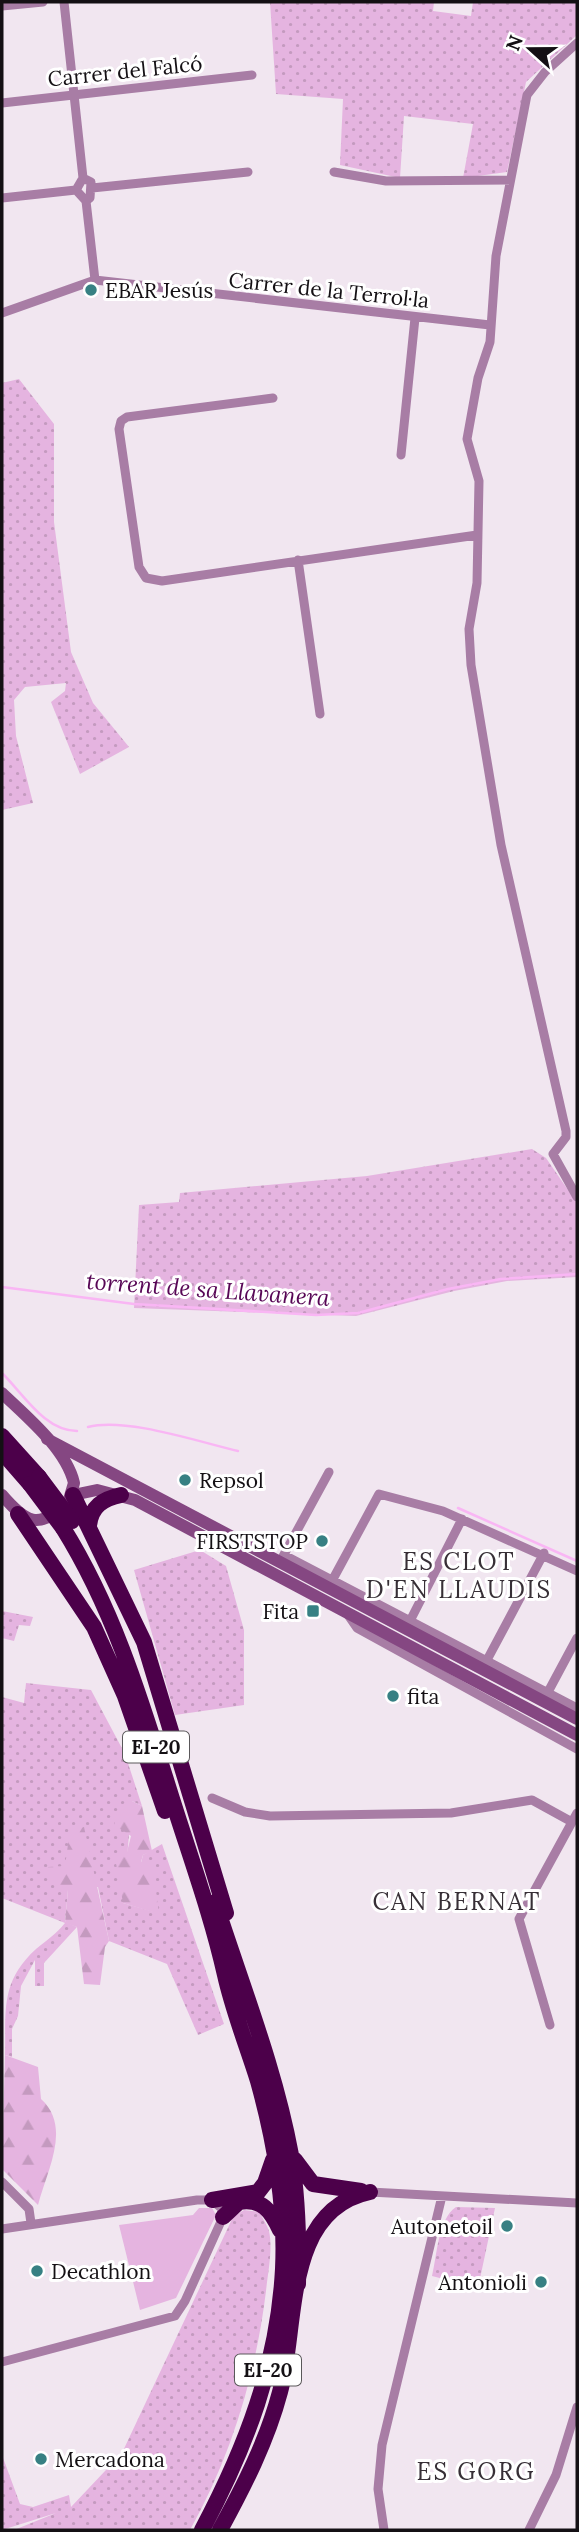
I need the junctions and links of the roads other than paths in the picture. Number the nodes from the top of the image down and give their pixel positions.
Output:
1 (43, 2) edge
2 (64, 2) edge
3 (2, 6) edge
4 (577, 43) edge
5 (252, 75) dead end
6 (74, 94) junction
7 (2, 103) edge
8 (248, 172) dead end
9 (334, 172) dead end
10 (83, 177) junction
11 (510, 180) junction
12 (93, 188) junction
13 (76, 190) junction
14 (2, 198) edge
15 (86, 201) junction
16 (96, 281) junction
17 (2, 313) edge
18 (415, 318) junction
19 (490, 325) junction
20 (273, 398) dead end
21 (401, 455) dead end
22 (477, 535) junction
23 (298, 560) junction
24 (320, 714) dead end
25 (577, 1197) edge
26 (2, 1393) edge
27 (2, 1436) edge
28 (47, 1439) junction
29 (2, 1451) edge
30 (329, 1472) dead end
31 (35, 1480) junction
32 (2, 1495) edge
33 (73, 1495) junction
34 (121, 1495) junction
35 (18, 1514) junction
36 (462, 1519) junction
37 (68, 1524) junction
38 (89, 1526) junction
39 (544, 1553) junction
40 (282, 1558) junction
41 (577, 1571) edge
42 (333, 1579) junction
43 (345, 1610) junction
44 (411, 1619) junction
45 (577, 1638) edge
46 (487, 1660) junction
47 (548, 1692) junction
48 (577, 1708) edge
49 (577, 1719) edge
50 (577, 1735) edge
51 (577, 1749) edge
52 (212, 1798) dead end
53 (575, 1818) edge
54 (236, 1959) junction
55 (225, 1976) junction
56 (550, 2025) dead end
57 (282, 2153) junction
58 (2, 2182) edge
59 (370, 2192) junction
60 (442, 2196) junction
61 (212, 2200) junction
62 (577, 2203) edge
63 (223, 2217) junction
64 (31, 2223) junction
65 (2, 2229) edge
66 (283, 2237) junction
67 (298, 2284) junction
68 (2, 2362) edge
69 (577, 2407) edge
70 (573, 2440) edge
71 (202, 2530) edge
72 (220, 2530) edge
73 (384, 2530) edge
74 (529, 2530) edge

1 - 3 street
2 - 6 street
4 - 11 street
5 - 6 street, Carrer del Falcó
6 - 7 street, Carrer del Falcó
6 - 10 street
8 - 12 street
9 - 11 street
10 - 12 street
10 - 13 street
11 - 19 street
12 - 15 street
13 - 14 street
13 - 15 street
15 - 16 street
16 - 17 street, Carrer de la Terrol·la
16 - 18 street, Carrer de la Terrol·la
18 - 19 street, Carrer de la Terrol·la
18 - 21 street
19 - 22 street
20 - 23 street
22 - 23 street
22 - 25 street
23 - 24 street
26 - 28 main road
27 - 31 highway, EI-20
28 - 33 main road
28 - 40 main road
29 - 31 highway, EI-20
30 - 40 street
31 - 37 highway, EI-20, bridge
32 - 35 main road
33 - 34 main road
33 - 35 main road
33 - 38 highway
34 - 38 highway
34 - 43 main road
35 - 55 highway
36 - 39 street
36 - 42 street
36 - 44 street
37 - 54 highway, EI-20
37 - 55 highway, EI-20
38 - 54 highway
39 - 41 street
39 - 46 street
40 - 42 street
40 - 49 main road
42 - 44 street
43 - 50 main road
43 - 51 street
44 - 46 street
45 - 47 street
46 - 47 street
47 - 48 street
52 - 53 street
53 - 56 street
54 - 57 highway, EI-20
55 - 57 highway, EI-20
57 - 59 highway
57 - 61 highway
57 - 66 highway, EI-20
57 - 67 highway, EI-20
58 - 64 street
59 - 60 street
59 - 67 highway
60 - 62 street
60 - 73 street
61 - 63 street
61 - 64 street
63 - 66 highway
63 - 68 street
64 - 65 street
66 - 71 highway, EI-20
67 - 72 highway, EI-20
69 - 70 street
70 - 74 street

